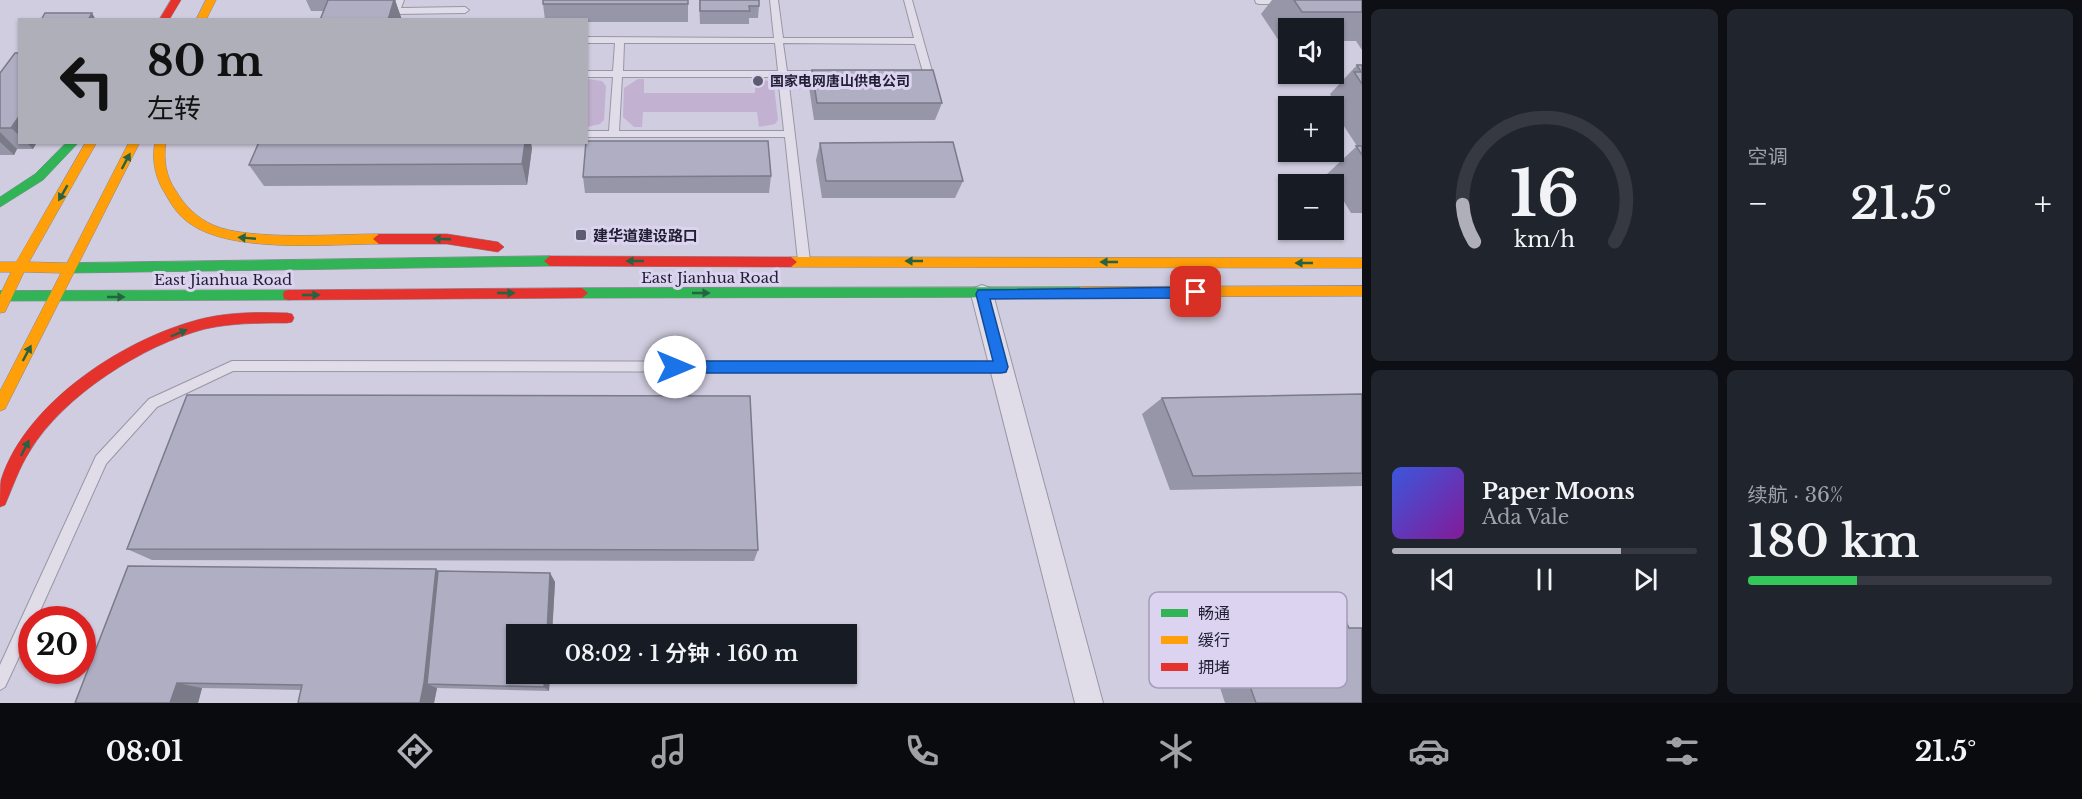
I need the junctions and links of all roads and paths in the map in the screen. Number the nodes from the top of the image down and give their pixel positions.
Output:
1 (170, 0) edge
2 (176, 0) edge
3 (211, 0) edge
4 (223, 0) edge
5 (400, 0) edge
6 (467, 0) edge
7 (774, 0) edge
8 (908, 0) edge
9 (1259, 1) edge
10 (1294, 1) edge
11 (464, 15) edge
12 (156, 18) edge
13 (165, 18) edge
14 (202, 18) edge
15 (218, 18) edge
16 (588, 40) edge
17 (620, 40) junction
18 (919, 40) junction
19 (588, 74) edge
20 (834, 74) edge
21 (905, 75) edge
22 (588, 134) edge
23 (614, 134) junction
24 (789, 134) junction
25 (72, 144) edge
26 (91, 144) edge
27 (134, 144) edge
28 (160, 144) edge
29 (0, 203) edge
30 (582, 261) junction
31 (804, 261) junction
32 (1362, 263) edge
33 (0, 267) edge
34 (20, 267) junction
35 (69, 268) junction
36 (1362, 291) edge
37 (580, 293) junction
38 (982, 294) junction
39 (57, 297) junction
40 (2, 300) edge
41 (502, 308) dead end
42 (302, 318) dead end
43 (1001, 367) junction
44 (0, 405) edge
45 (0, 500) edge
46 (0, 682) edge
47 (1089, 703) edge

1 - 12 main road
2 - 13 main road
3 - 14 main road
4 - 15 main road
5 - 11 lane
6 - 11 lane
7 - 24 lane
8 - 18 lane
9 - 10 lane
16 - 17 lane
17 - 18 lane
17 - 23 lane
18 - 21 lane
19 - 20 lane
22 - 23 lane
23 - 24 lane
24 - 31 lane
25 - 29 main road
26 -> 34 main road
35 -> 27 main road
30 -> 28 main road
31 -> 30 main road, East Jianhua Road
30 - 35 main road, East Jianhua Road
32 -> 31 main road, East Jianhua Road
33 - 34 main road, East Jianhua Road
34 - 35 main road, East Jianhua Road
34 - 40 main road
35 - 39 main road
36 - 38 main road, East Jianhua Road
37 -> 38 main road, East Jianhua Road
39 -> 37 main road, East Jianhua Road
37 - 41 main road
38 - 43 street
39 - 40 main road, East Jianhua Road
44 -> 39 main road
45 -> 42 main road
43 - 46 lane
43 - 47 street

